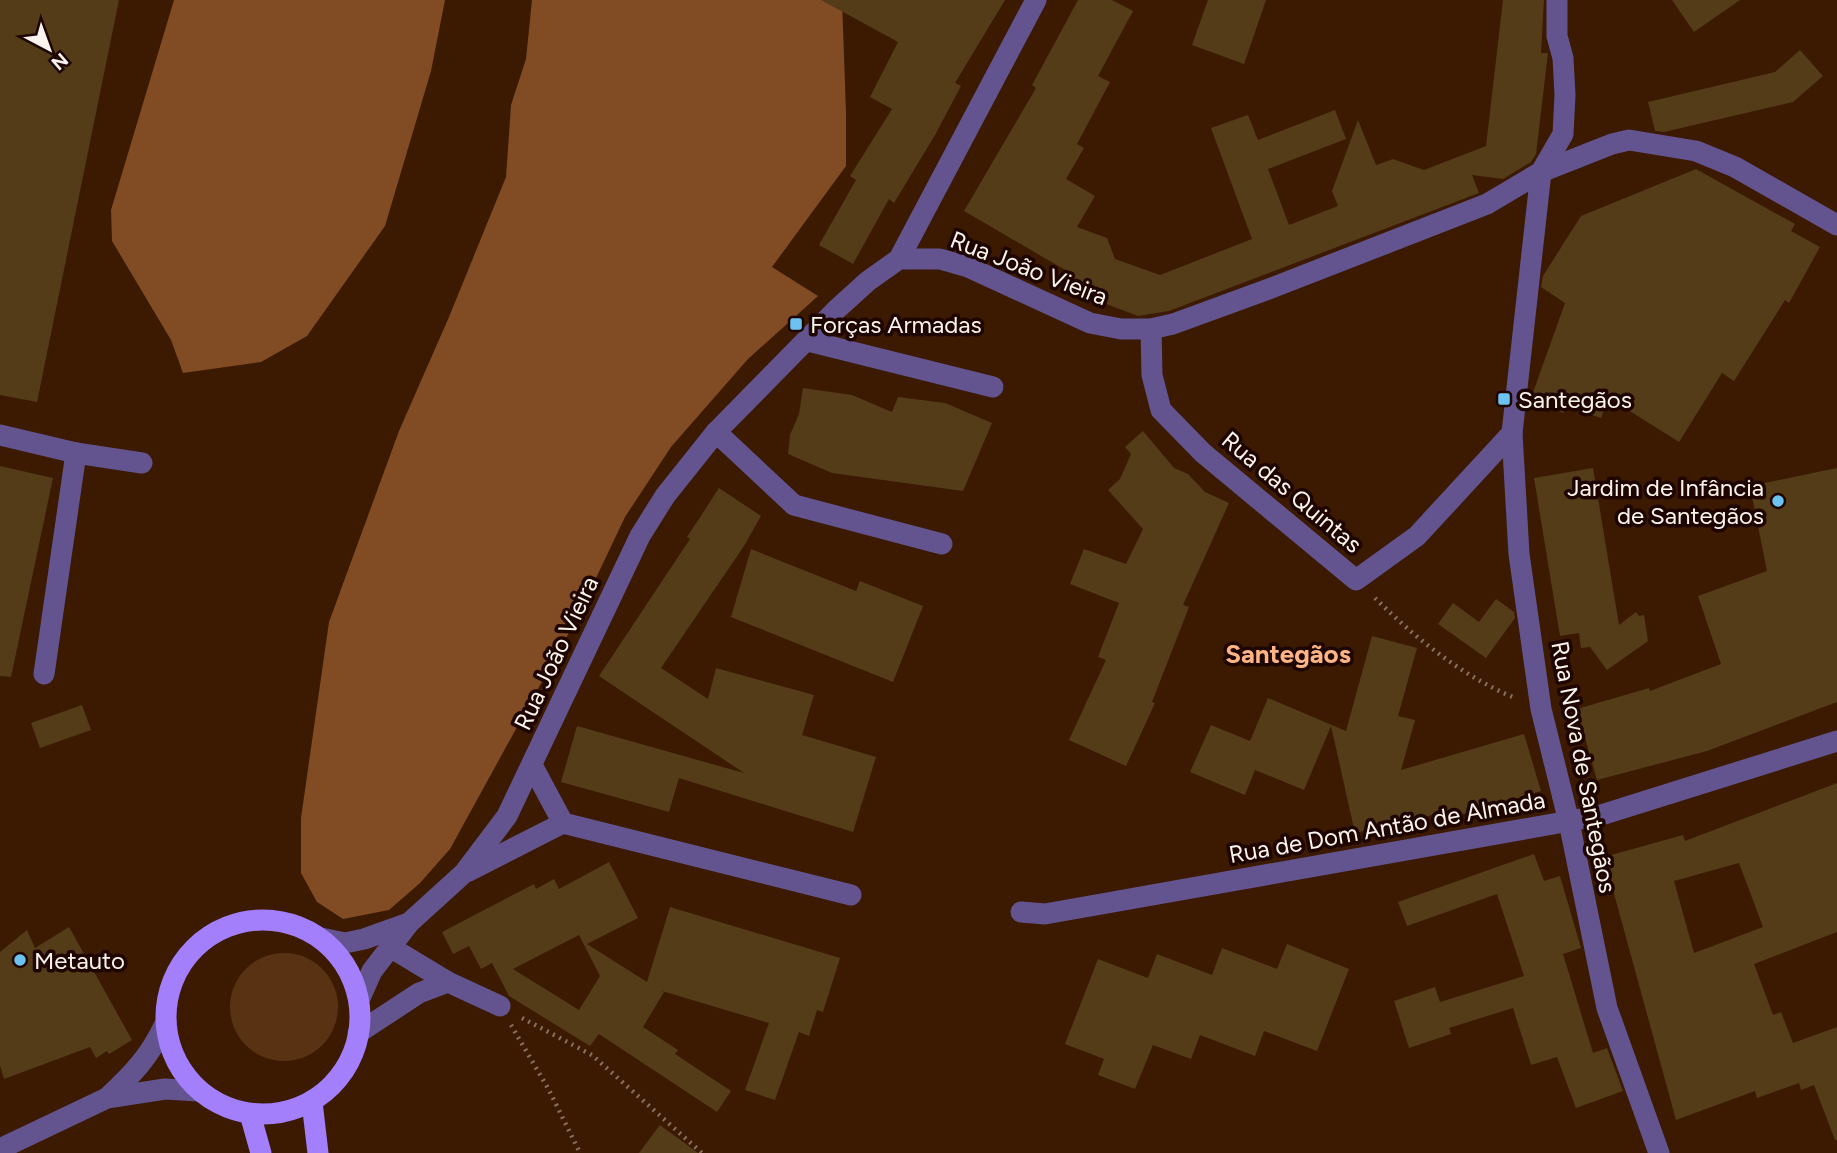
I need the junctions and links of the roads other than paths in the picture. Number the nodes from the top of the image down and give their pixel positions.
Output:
1 (1036, 0) edge
2 (1557, 0) edge
3 (1541, 172) junction
4 (1837, 225) edge
5 (899, 259) junction
6 (1151, 329) junction
7 (808, 341) junction
8 (993, 387) dead end
9 (716, 432) junction
10 (1512, 433) junction
11 (0, 435) edge
12 (76, 453) junction
13 (142, 463) dead end
14 (943, 544) dead end
15 (44, 674) dead end
16 (1837, 741) edge
17 (532, 765) junction
18 (1569, 822) junction
19 (563, 823) junction
20 (464, 873) junction
21 (851, 895) dead end
22 (1021, 912) dead end
23 (409, 923) junction
24 (321, 938) junction
25 (390, 947) junction
26 (448, 982) junction
27 (360, 998) junction
28 (500, 1006) road end
29 (166, 1024) junction
30 (358, 1033) junction
31 (198, 1091) junction
32 (107, 1098) junction
33 (312, 1102) junction
34 (250, 1114) junction
35 (2, 1142) edge
36 (261, 1153) edge
37 (318, 1153) edge
38 (1659, 1153) edge

1 - 5 street
2 - 3 street
3 - 4 street, Rua João Vieira
3 - 6 street, Rua João Vieira
3 - 10 street, Rua Nova de Santegãos
5 - 6 street, Rua João Vieira
5 - 7 street, Rua João Vieira
6 - 10 street, Rua das Quintas
7 - 8 street
7 - 9 street, Rua João Vieira
9 - 14 street
9 - 17 street, Rua João Vieira
10 - 18 street, Rua Nova de Santegãos
11 - 12 street
12 - 13 street
12 - 15 street
16 - 18 street, Rua de Dom Antão de Almada
17 - 19 street
17 - 20 street, Rua João Vieira
18 - 22 street, Rua de Dom Antão de Almada
18 - 38 street, Rua Nova de Santegãos
19 - 20 street
19 - 21 street
20 - 23 street, Rua João Vieira
23 - 24 street, Rua João Vieira
23 - 25 street, Rua João Vieira
24 - 27 main road
24 - 29 main road
25 - 26 street
25 - 27 street, Rua João Vieira
26 - 28 street
26 - 30 street
27 - 30 main road
29 - 31 main road
29 - 32 street
30 - 33 main road
31 - 32 street
31 - 34 main road
32 - 35 street
33 - 34 main road
33 - 37 main road
34 - 36 main road

